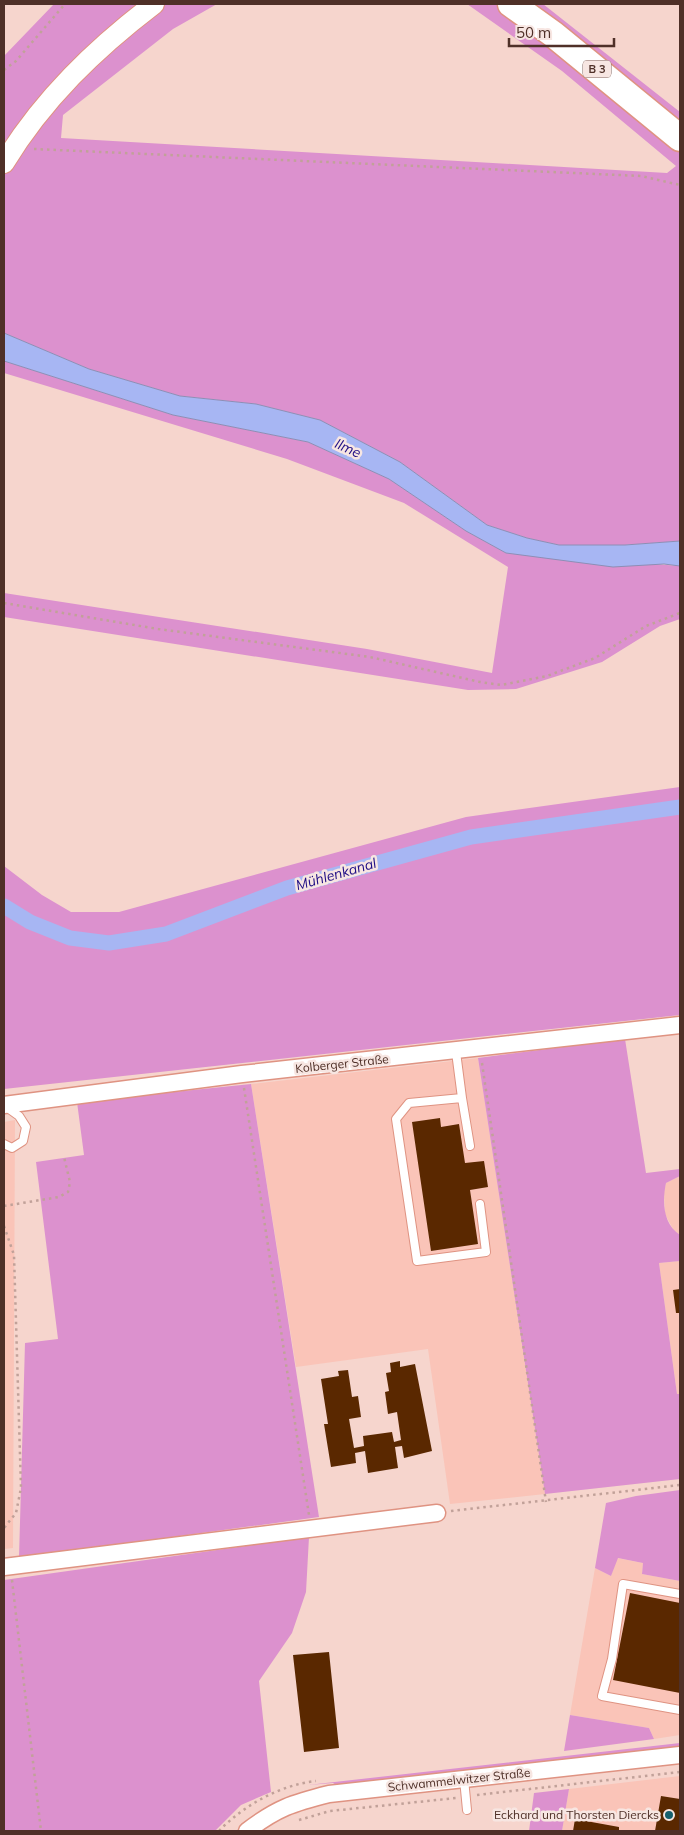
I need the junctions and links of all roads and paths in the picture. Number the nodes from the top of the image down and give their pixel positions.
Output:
1 (65, 4) edge
2 (154, 4) edge
3 (511, 4) edge
4 (4, 70) edge
5 (680, 138) edge
6 (7, 152) edge
7 (680, 185) edge
8 (4, 603) edge
9 (680, 613) edge
10 (680, 1025) edge
11 (480, 1049) junction
12 (456, 1052) junction
13 (242, 1074) junction
14 (462, 1098) junction
15 (4, 1105) edge
16 (4, 1144) edge
17 (470, 1146) dead end
18 (64, 1157) dead end
19 (480, 1204) dead end
20 (4, 1206) edge
21 (4, 1226) edge
22 (680, 1485) edge
23 (546, 1502) junction
24 (437, 1513) joint
25 (4, 1528) edge
26 (311, 1529) junction
27 (7, 1566) edge
28 (680, 1594) edge
29 (680, 1710) edge
30 (680, 1756) edge
31 (464, 1779) junction
32 (467, 1810) dead end
33 (41, 1831) edge
34 (247, 1831) edge

1 - 4 path
2 - 6 street
3 - 5 main road, B 3
6 - 7 path
8 - 9 path
10 - 11 street, Kolberger Straße
11 - 12 street, Kolberger Straße
11 - 23 path
12 - 13 street, Kolberger Straße
12 - 14 lane
13 - 15 street, Kolberger Straße
13 - 26 path
14 - 17 lane
14 - 19 lane
15 - 16 lane
18 - 20 path
21 - 25 path
22 - 23 path
23 - 24 path
24 - 26 street
26 - 27 street
27 - 33 path
28 - 29 lane
30 - 31 street, Schwammelwitzer Straße
31 - 32 lane
31 - 34 street, Schwammelwitzer Straße

